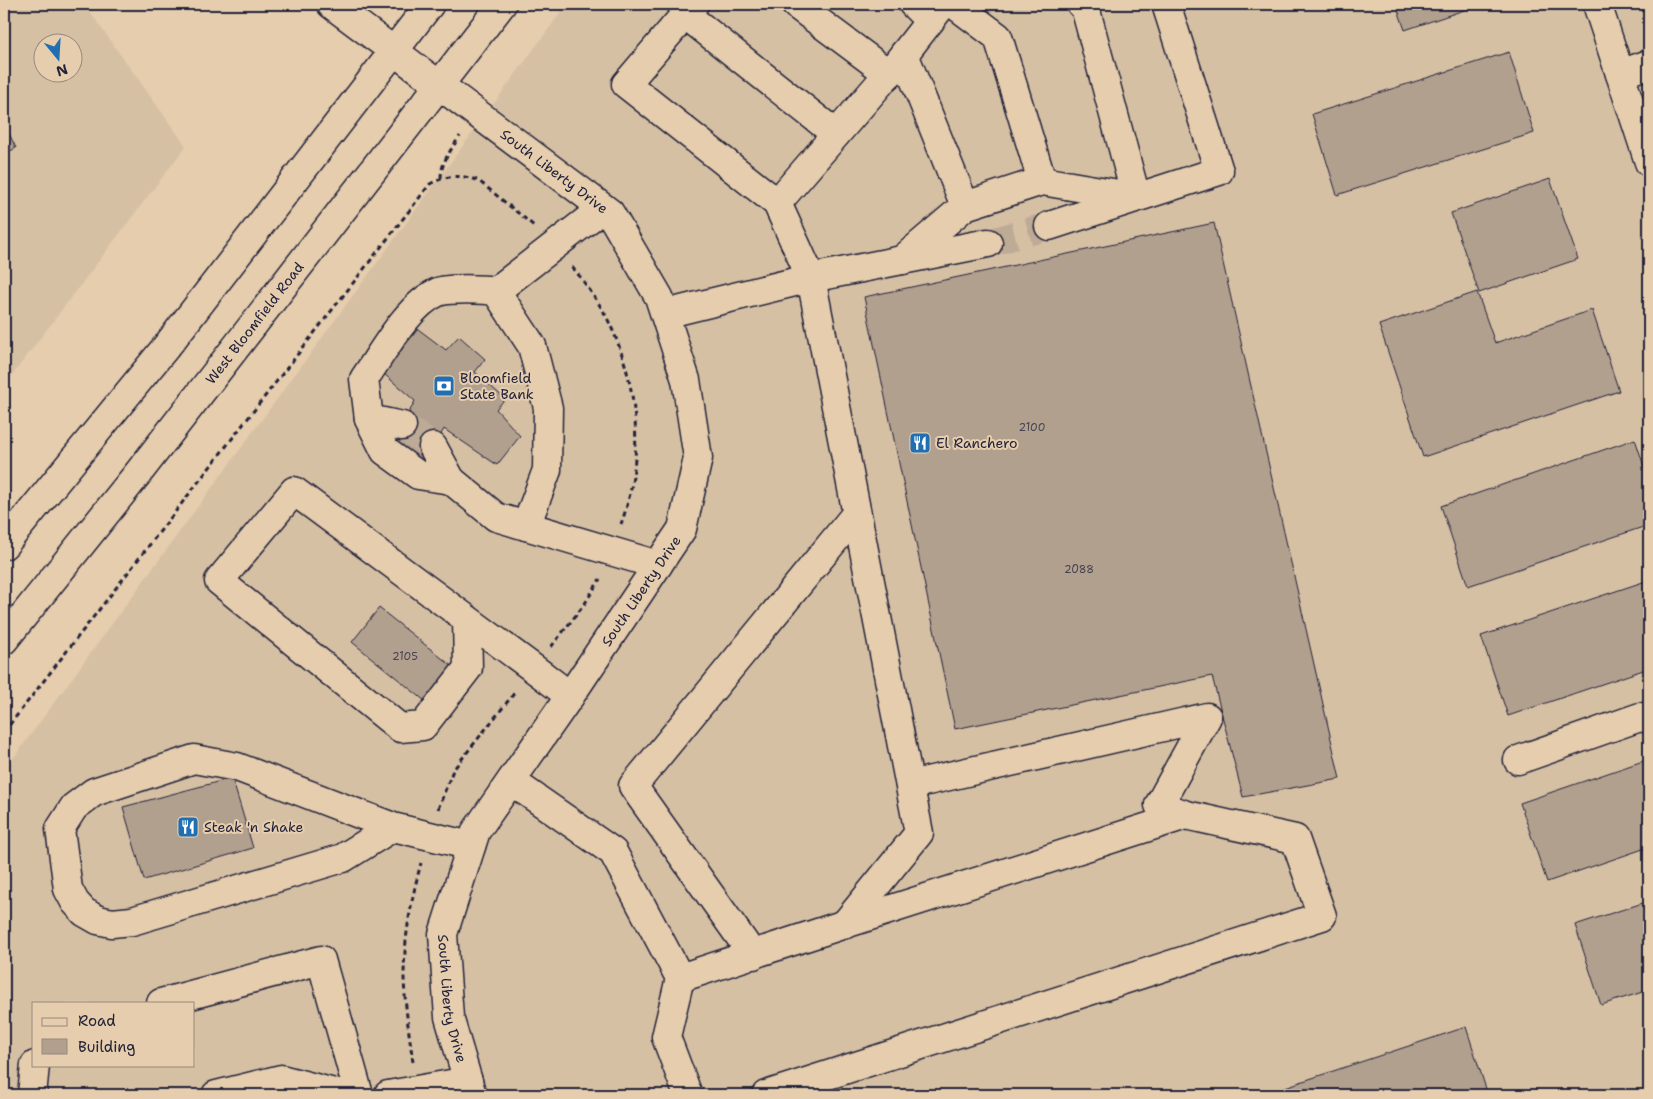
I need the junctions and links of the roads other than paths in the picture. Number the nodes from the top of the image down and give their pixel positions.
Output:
1 (331, 4) edge
2 (430, 4) edge
3 (502, 4) edge
4 (795, 4) edge
5 (954, 4) edge
6 (1081, 4) edge
7 (1166, 4) edge
8 (1598, 4) edge
9 (929, 9) edge
10 (690, 10) edge
11 (394, 50) junction
12 (896, 64) junction
13 (1649, 64) edge
14 (1620, 74) junction
15 (438, 86) junction
16 (836, 134) junction
17 (1649, 162) edge
18 (1042, 181) junction
19 (1136, 197) junction
20 (776, 203) junction
21 (965, 206) junction
22 (603, 208) junction
23 (1049, 226) tunnel mouth
24 (988, 243) tunnel mouth
25 (902, 260) junction
26 (811, 278) junction
27 (496, 291) junction
28 (665, 314) junction
29 (369, 419) junction
30 (402, 426) tunnel mouth
31 (433, 447) tunnel mouth
32 (451, 480) junction
33 (856, 514) junction
34 (526, 526) junction
35 (4, 545) edge
36 (658, 565) junction
37 (467, 619) junction
38 (4, 640) edge
39 (570, 696) junction
40 (1649, 719) edge
41 (1518, 760) dead end
42 (511, 780) junction
43 (910, 785) junction
44 (1186, 815) junction
45 (393, 827) junction
46 (471, 846) junction
47 (845, 924) junction
48 (753, 955) junction
49 (680, 978) junction
50 (165, 1002) edge
51 (35, 1066) edge
52 (284, 1087) edge
53 (470, 1088) edge
54 (32, 1095) edge
55 (216, 1095) edge
56 (342, 1095) edge
57 (358, 1095) edge
58 (388, 1095) edge
59 (688, 1095) edge
60 (766, 1095) edge

1 - 11 street, South Liberty Drive
2 - 11 street
3 - 15 street, West Bloomfield Road
4 - 12 street
5 - 18 street
6 - 19 street
7 - 19 street
8 - 14 street
9 - 12 street
10 - 16 street
10 - 20 street
11 - 15 street, South Liberty Drive
11 - 35 street
12 - 16 street
12 - 21 street
13 - 14 street
14 - 17 street
15 - 22 street, South Liberty Drive
15 - 38 street, West Bloomfield Road
16 - 20 street
18 - 19 street
18 - 21 street
19 - 23 street
20 - 26 street
21 - 25 street
22 - 27 street
22 - 28 street, South Liberty Drive
24 - 25 street
25 - 26 street
26 - 28 street
26 - 33 street
27 - 29 street
27 - 34 street
28 - 36 street, South Liberty Drive
29 - 30 street
29 - 32 street
31 - 32 street
32 - 34 street
33 - 43 street
33 - 48 street
34 - 36 street
36 - 39 street, South Liberty Drive
37 - 37 street
37 - 39 street
39 - 42 street, South Liberty Drive
40 - 41 street
42 - 46 street, South Liberty Drive
42 - 49 street
43 - 44 street
43 - 47 street
44 - 47 street
44 - 60 street
45 - 45 street
45 - 46 street
46 - 53 street, South Liberty Drive
47 - 48 street
48 - 49 street
49 - 59 street
50 - 57 street
51 - 54 street
52 - 55 street
52 - 56 street
53 - 58 street

